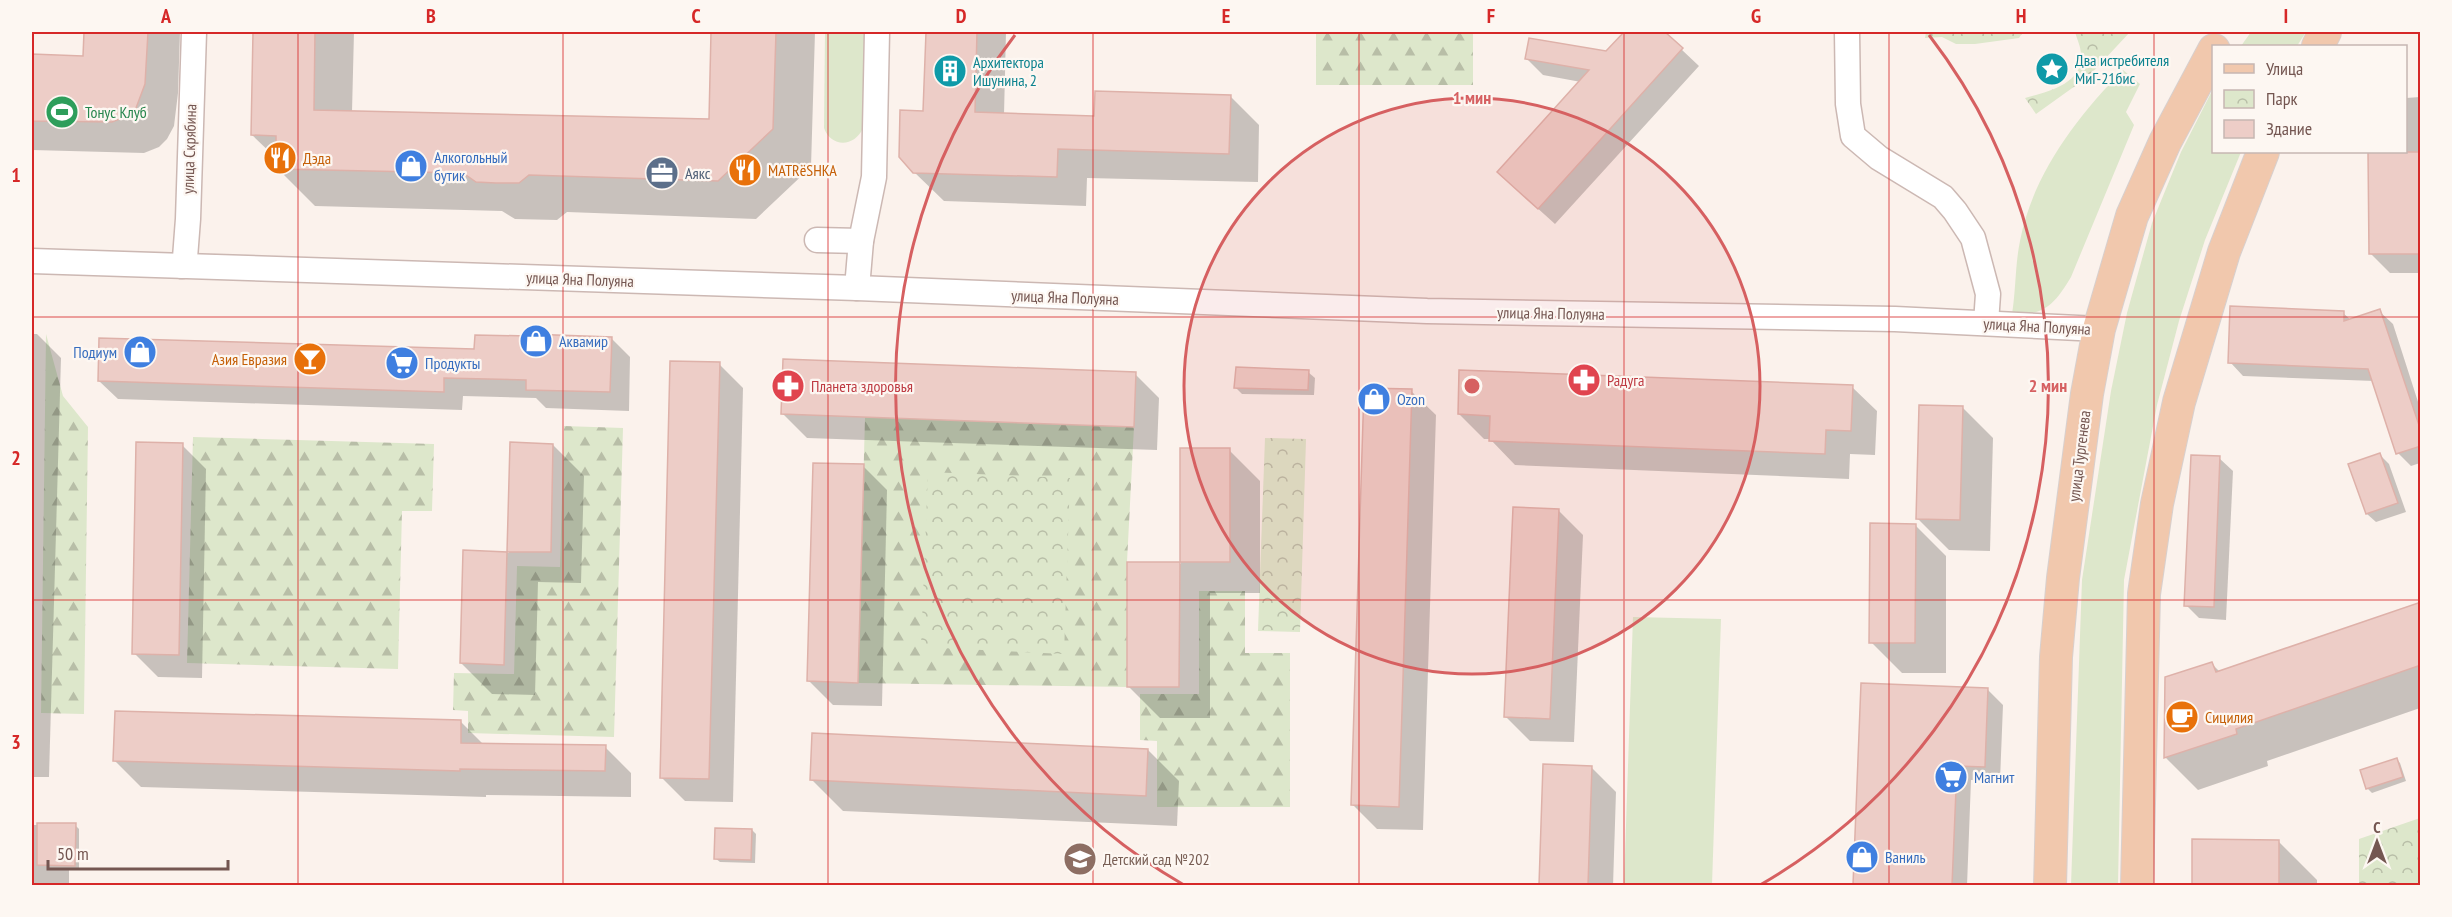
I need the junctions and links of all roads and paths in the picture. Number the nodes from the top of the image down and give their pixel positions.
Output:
1 (194, 32) edge
2 (878, 32) edge
3 (1847, 32) edge
4 (2225, 32) edge
5 (2217, 45) edge
6 (2212, 52) edge
7 (2263, 153) edge
8 (817, 240) dead end
9 (861, 241) junction
10 (32, 261) edge
11 (182, 266) junction
12 (857, 288) junction
13 (1986, 323) junction
14 (2099, 329) junction
15 (2050, 885) edge
16 (2137, 885) edge

1 - 11 street, улица Скрябина
2 - 9 street
3 - 13 street
4 - 5 main road, улица Тургенева
6 - 14 main road, улица Тургенева
7 - 16 main road
8 - 9 street
9 - 12 street
10 - 11 street, улица Яна Полуяна
11 - 12 street, улица Яна Полуяна
12 - 13 street, улица Яна Полуяна
13 - 14 street, улица Яна Полуяна
14 - 15 main road, улица Тургенева

